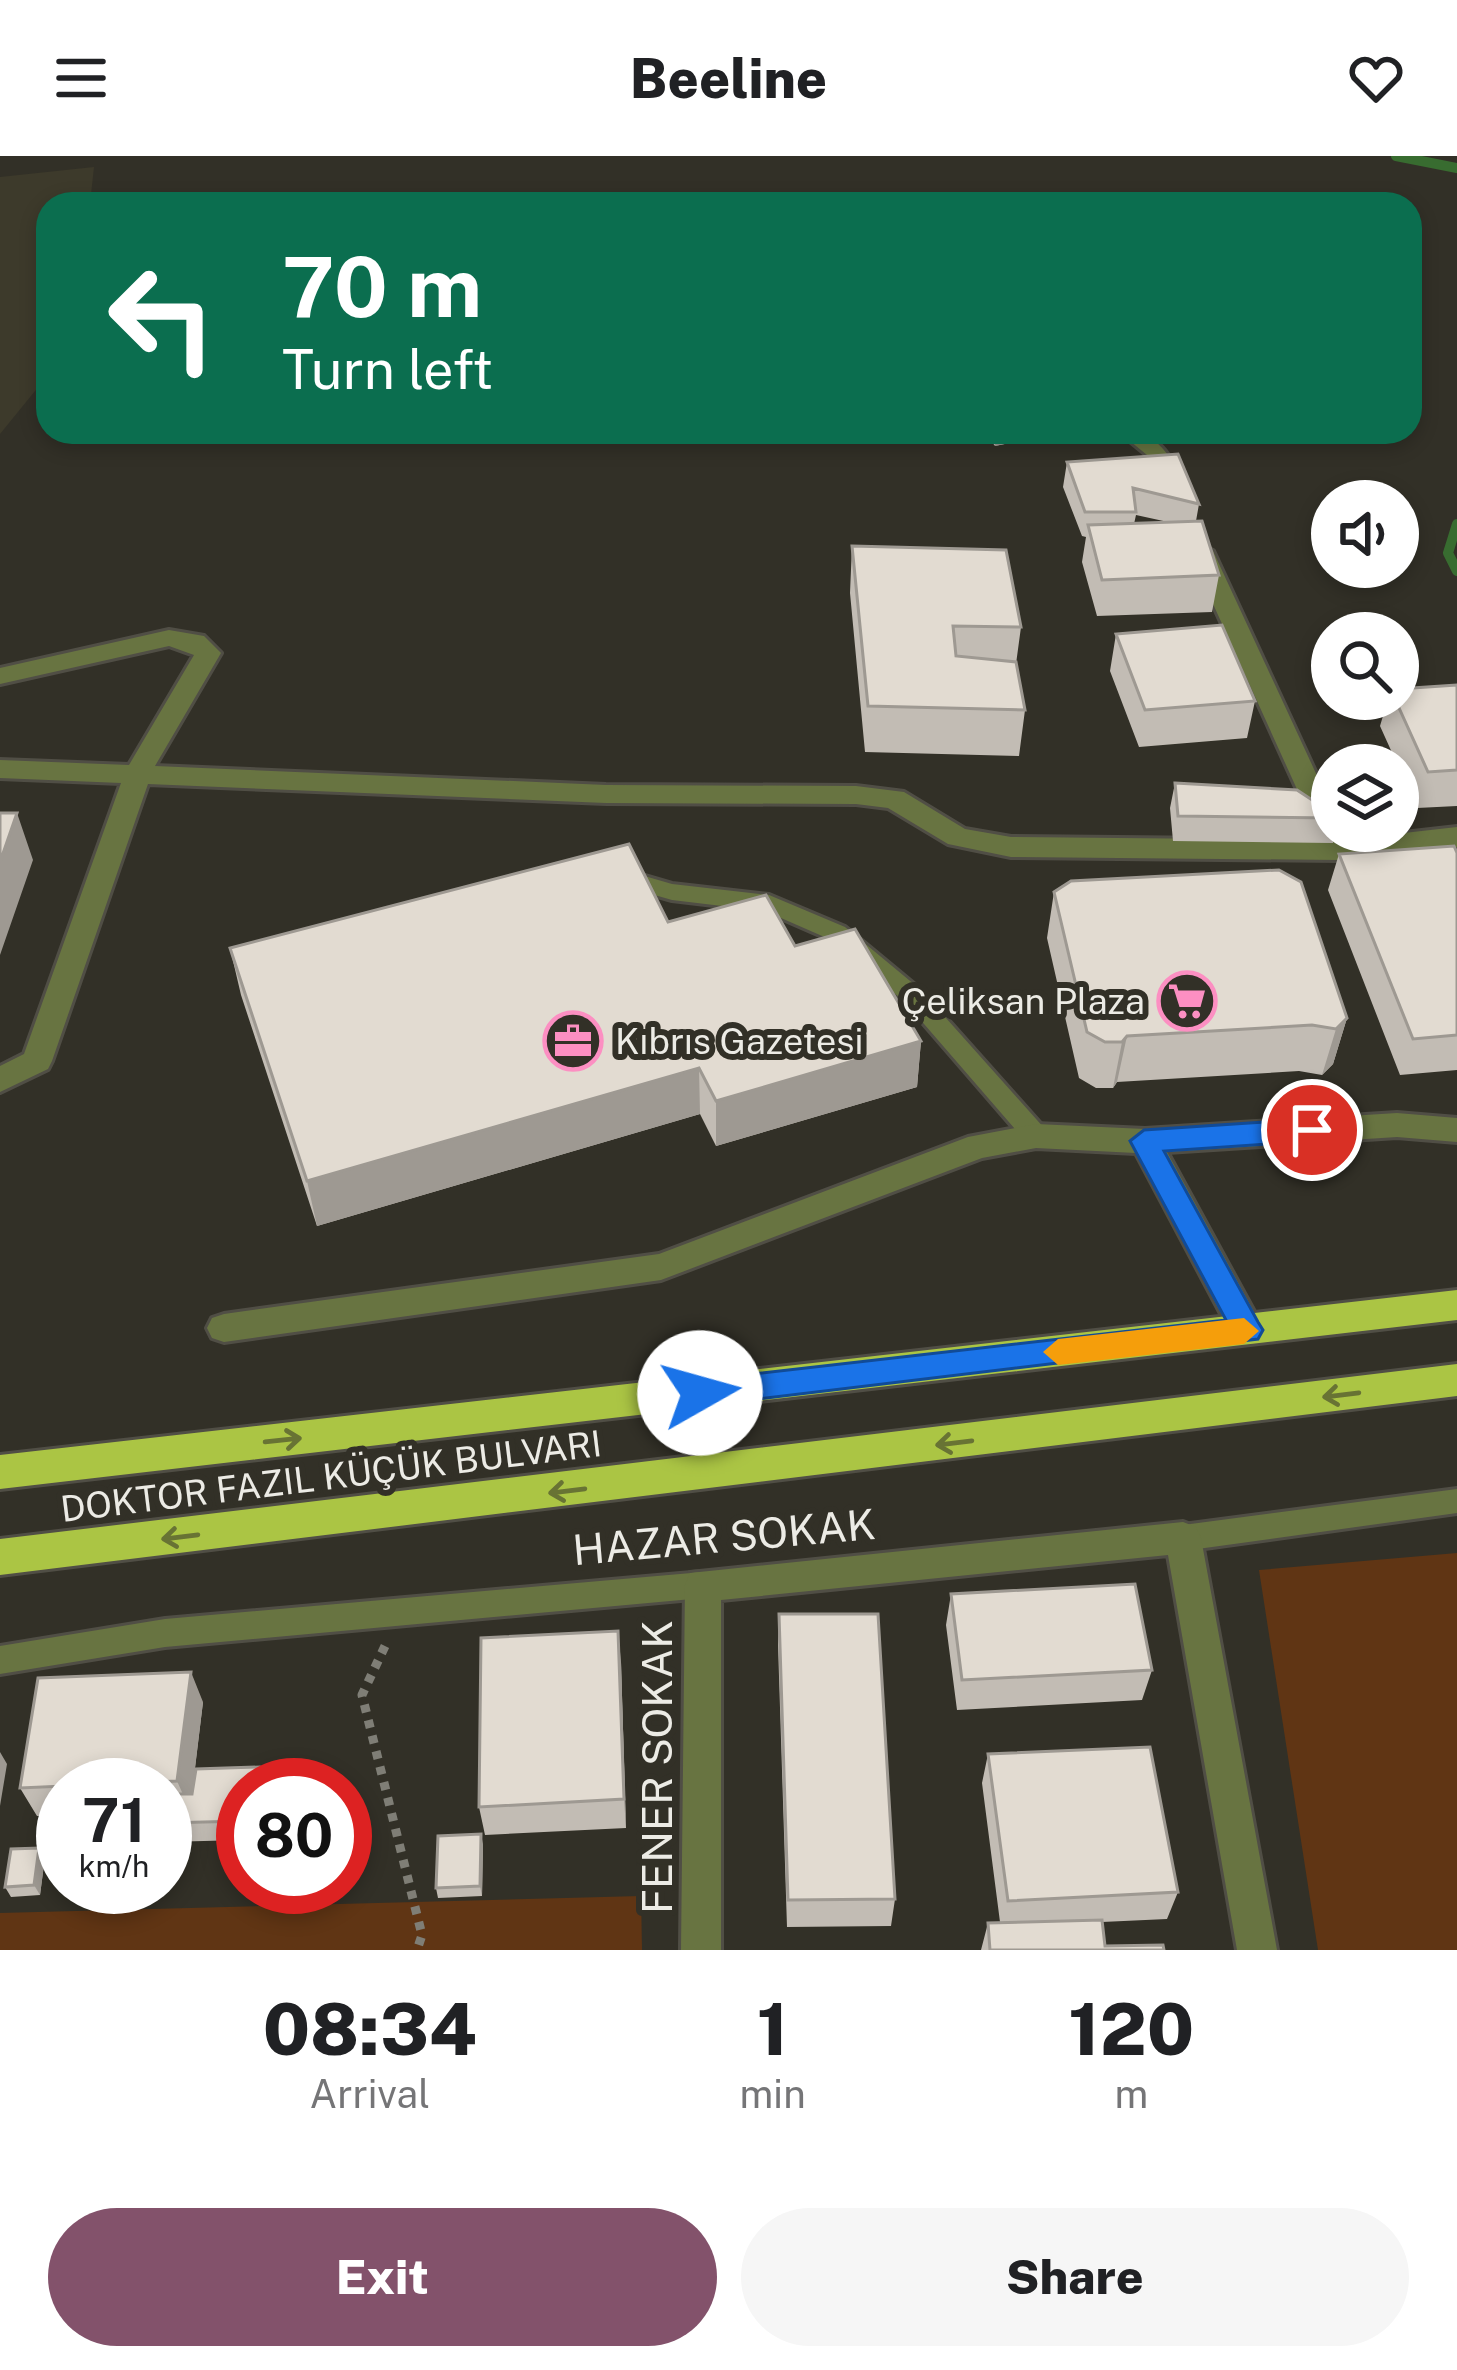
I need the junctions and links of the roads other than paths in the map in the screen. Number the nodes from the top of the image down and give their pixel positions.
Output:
1 (1146, 444) edge
2 (0, 676) edge
3 (0, 769) edge
4 (138, 773) junction
5 (1311, 799) edge
6 (1457, 837) edge
7 (1419, 841) edge
8 (1311, 850) edge
9 (596, 874) edge
10 (0, 1080) edge
11 (1457, 1130) edge
12 (1036, 1136) junction
13 (1144, 1141) junction
14 (1457, 1305) edge
15 (224, 1328) dead end
16 (1247, 1330) junction
17 (1457, 1380) edge
18 (0, 1472) edge
19 (1457, 1501) edge
20 (1183, 1538) junction
21 (0, 1557) edge
22 (703, 1585) junction
23 (0, 1660) edge
24 (701, 1950) edge
25 (1257, 1950) edge

1 - 5 street
2 - 4 street
3 - 4 street
4 - 8 street
4 - 10 street
6 - 7 street
9 - 12 lane
11 - 13 street
12 - 13 street
12 - 15 street
13 - 16 street
14 - 16 highway
18 -> 16 highway
17 -> 21 highway
19 - 20 lane, HAZAR SOKAK
20 - 22 street, HAZAR SOKAK
20 - 25 street
22 - 23 lane, HAZAR SOKAK
22 - 24 street, FENER SOKAK

